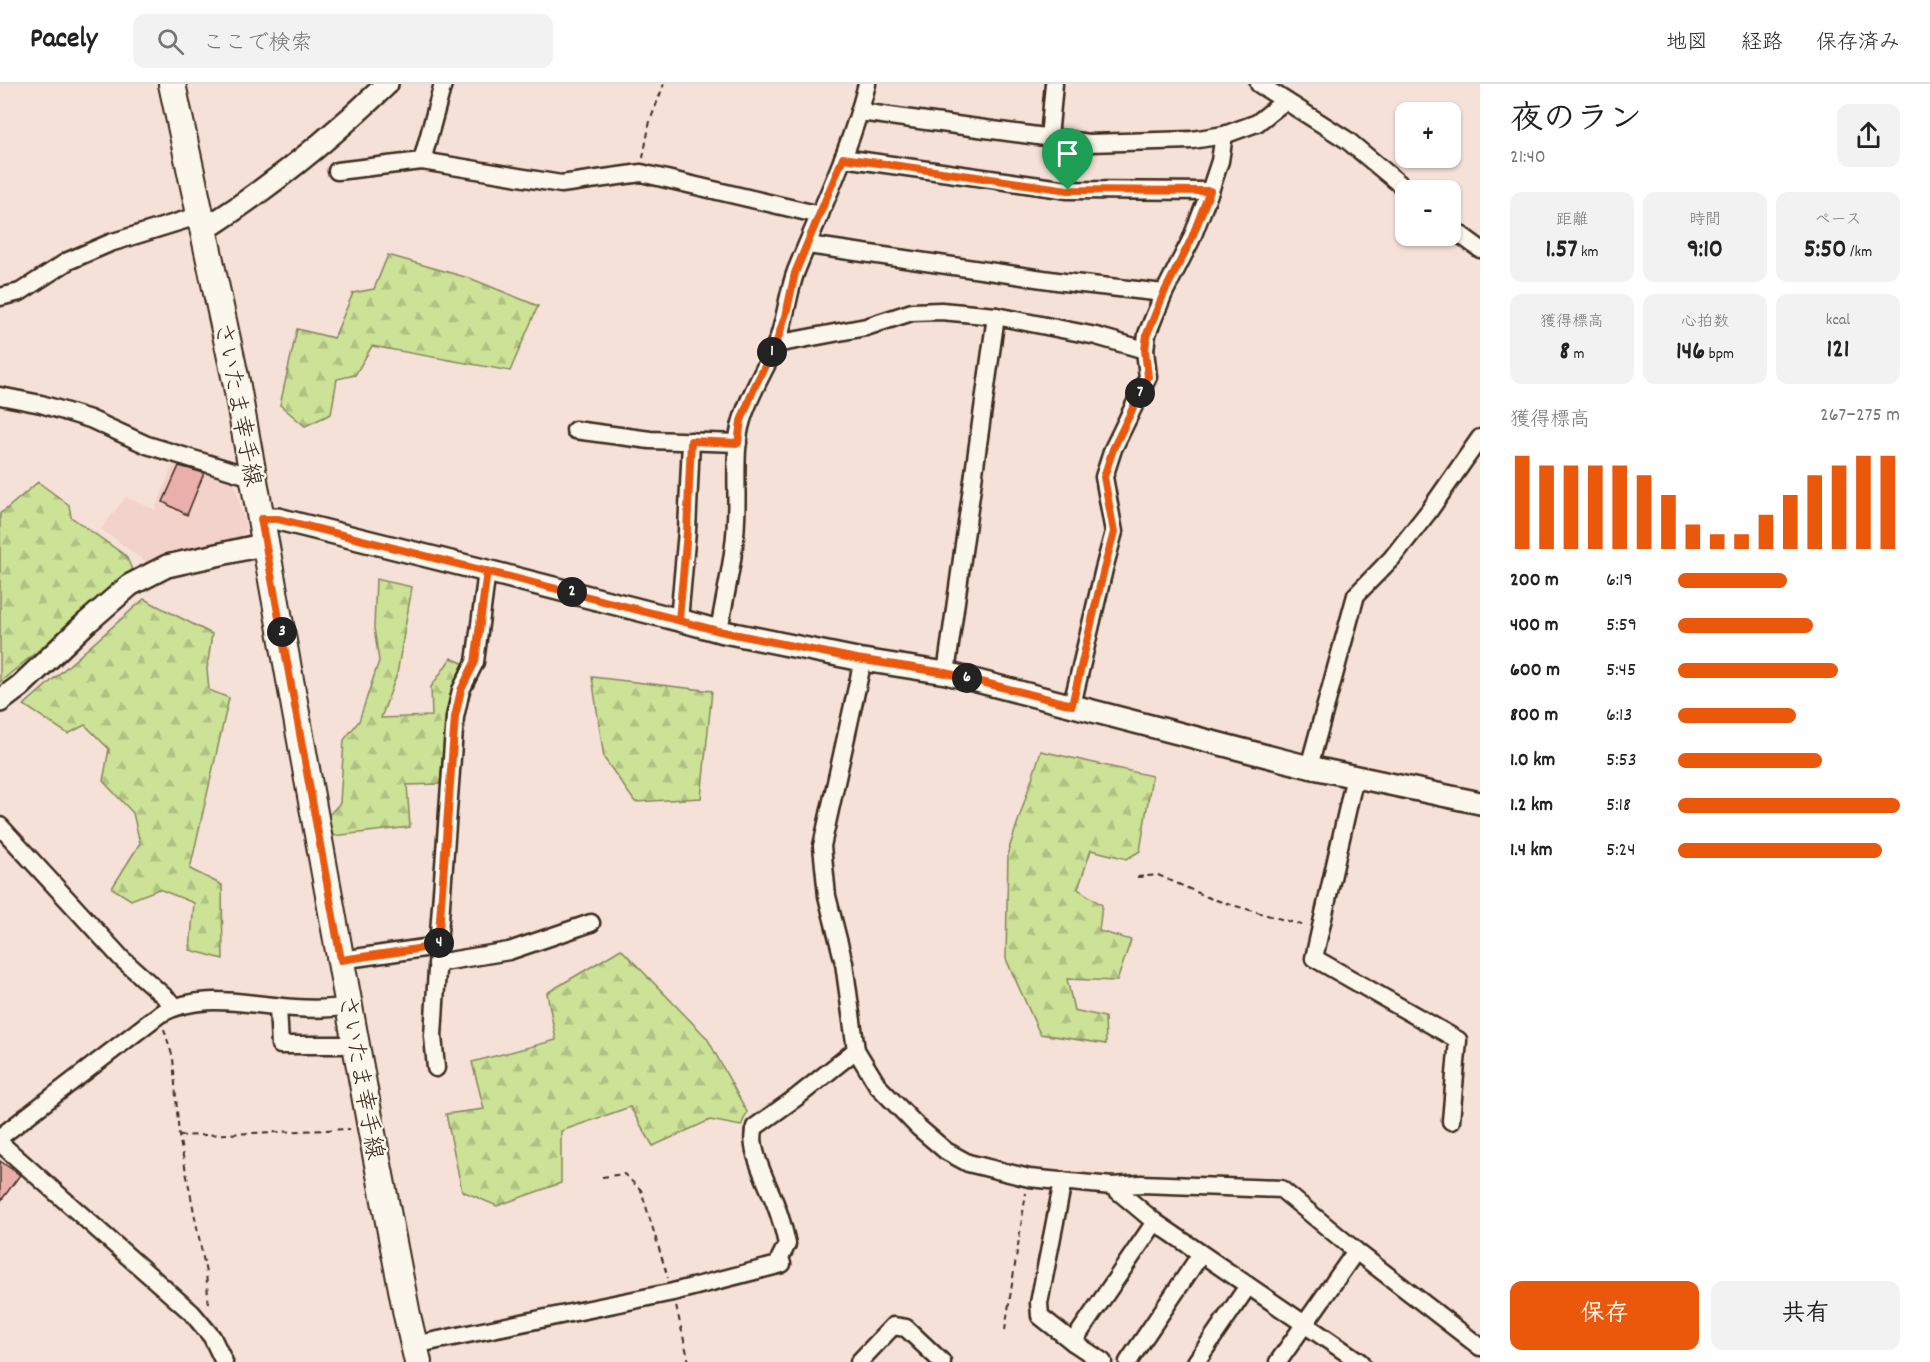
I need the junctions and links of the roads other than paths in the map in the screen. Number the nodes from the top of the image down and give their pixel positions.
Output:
1 (172, 84) edge
2 (387, 84) edge
3 (444, 84) edge
4 (867, 84) edge
5 (1054, 84) edge
6 (1259, 84) edge
7 (1285, 101) junction
8 (860, 112) junction
9 (1224, 135) junction
10 (1049, 138) junction
11 (843, 158) junction
12 (422, 161) junction
13 (337, 171) dead end
14 (1395, 180) edge
15 (1210, 191) junction
16 (820, 215) junction
17 (202, 223) junction
18 (1461, 235) edge
19 (808, 245) junction
20 (1480, 249) edge
21 (1164, 293) junction
22 (0, 297) edge
23 (996, 316) junction
24 (776, 344) junction
25 (1145, 350) junction
26 (0, 396) edge
27 (575, 430) dead end
28 (1480, 438) edge
29 (691, 441) junction
30 (738, 443) junction
31 (253, 473) junction
32 (261, 519) junction
33 (266, 544) junction
34 (487, 571) junction
35 (679, 620) junction
36 (719, 631) junction
37 (863, 660) junction
38 (946, 673) junction
39 (0, 701) edge
40 (1072, 705) junction
41 (1309, 767) junction
42 (1355, 776) junction
43 (1480, 803) edge
44 (0, 826) edge
45 (591, 923) dead end
46 (438, 955) junction
47 (341, 960) junction
48 (175, 1006) junction
49 (349, 1006) junction
50 (278, 1007) junction
51 (356, 1043) junction
52 (856, 1050) junction
53 (436, 1068) dead end
54 (1451, 1121) dead end
55 (0, 1137) edge
56 (0, 1143) edge
57 (1063, 1181) junction
58 (1112, 1186) junction
59 (1155, 1222) junction
60 (1356, 1251) junction
61 (1201, 1254) junction
62 (1248, 1286) junction
63 (1304, 1324) junction
64 (1073, 1342) junction
65 (1480, 1347) edge
66 (416, 1354) edge
67 (1355, 1361) edge
68 (224, 1362) edge
69 (859, 1362) edge
70 (942, 1362) edge
71 (1103, 1362) edge
72 (1128, 1362) edge
73 (1196, 1362) edge
74 (1278, 1362) edge

1 - 17 main road, さいたま幸手線
2 - 17 street
3 - 12 street
4 - 8 street
5 - 10 street
6 - 7 street
7 - 9 street
7 - 14 street
8 - 10 street
8 - 11 street
9 - 10 street
9 - 15 street
11 - 15 street
11 - 16 street
12 - 13 street
12 - 16 street
15 - 21 street
16 - 19 street
17 - 22 street
17 - 31 main road, さいたま幸手線
18 - 20 street
19 - 21 street
19 - 24 street
21 - 25 street
23 - 24 street
23 - 25 street
23 - 38 street
24 - 30 street
25 - 40 street
26 - 31 street
27 - 29 street
28 - 41 street
29 - 30 street
29 - 35 street
30 - 36 street
31 - 32 main road, さいたま幸手線
32 - 33 main road, さいたま幸手線
32 - 34 street
33 - 39 street
33 - 47 main road, さいたま幸手線
34 - 35 street
34 - 46 street
35 - 36 street
36 - 37 street
37 - 38 street
37 - 52 street
38 - 40 street
40 - 41 street
41 - 42 street
42 - 43 street
42 - 54 street
44 - 48 street
45 - 46 street
46 - 47 street
46 - 53 street
47 - 49 main road, さいたま幸手線
48 - 50 street
48 - 55 street
49 - 50 street
49 - 51 main road, さいたま幸手線
50 - 51 street
51 - 66 main road, さいたま幸手線
52 - 57 street
52 - 66 street
56 - 68 street
57 - 58 street
57 - 64 street
58 - 59 street
58 - 60 street
59 - 61 street
59 - 64 street
60 - 63 street
60 - 65 street
61 - 62 street
61 - 72 street
62 - 63 street
62 - 73 street
63 - 67 street
63 - 74 street
64 - 71 street
69 - 70 street

